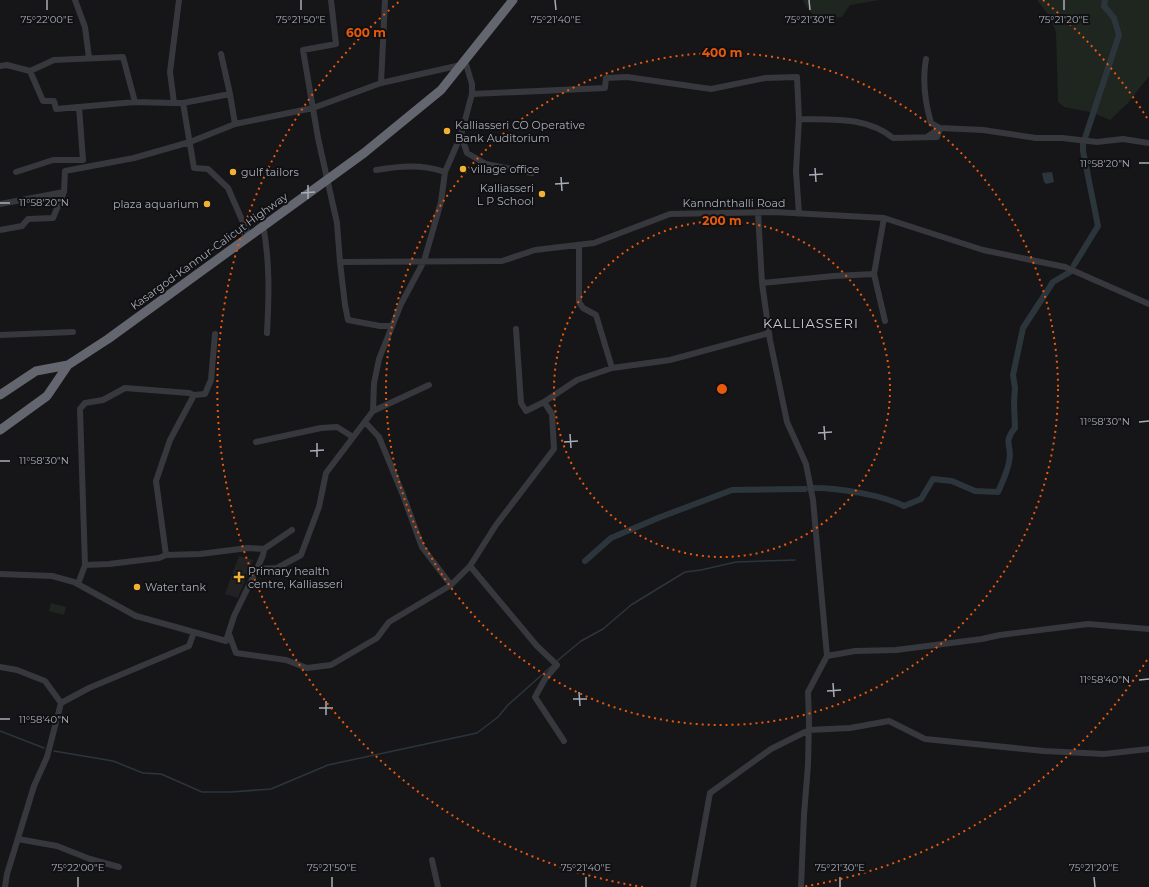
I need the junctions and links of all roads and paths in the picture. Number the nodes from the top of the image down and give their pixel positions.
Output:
1 (75, 0) edge
2 (179, 0) edge
3 (331, 0) edge
4 (385, 0) edge
5 (513, 0) edge
6 (222, 54) dead end
7 (89, 58) junction
8 (926, 58) dead end
9 (463, 63) junction
10 (0, 66) edge
11 (30, 71) junction
12 (381, 83) junction
13 (230, 94) junction
14 (472, 94) junction
15 (135, 102) junction
16 (174, 103) junction
17 (183, 103) junction
18 (79, 107) junction
19 (313, 108) junction
20 (799, 119) junction
21 (235, 124) junction
22 (940, 128) junction
23 (461, 135) junction
24 (190, 142) junction
25 (1149, 143) edge
26 (376, 170) dead end
27 (16, 172) dead end
28 (445, 172) junction
29 (532, 173) dead end
30 (328, 179) junction
31 (64, 192) junction
32 (0, 204) edge
33 (758, 212) junction
34 (799, 214) junction
35 (884, 218) junction
36 (263, 225) junction
37 (0, 230) edge
38 (249, 236) junction
39 (579, 244) junction
40 (424, 261) junction
41 (340, 262) junction
42 (874, 274) junction
43 (762, 283) junction
44 (1149, 304) edge
45 (885, 321) dead end
46 (392, 326) junction
47 (516, 329) dead end
48 (72, 332) dead end
49 (769, 332) junction
50 (267, 333) dead end
51 (215, 334) dead end
52 (0, 335) edge
53 (68, 365) junction
54 (612, 368) junction
55 (430, 385) dead end
56 (0, 395) edge
57 (194, 395) junction
58 (544, 402) junction
59 (373, 411) junction
60 (365, 422) junction
61 (0, 430) edge
62 (353, 437) junction
63 (256, 442) dead end
64 (292, 530) dead end
65 (264, 549) junction
66 (166, 555) junction
67 (85, 565) junction
68 (470, 566) junction
69 (257, 569) junction
70 (0, 574) edge
71 (78, 584) junction
72 (451, 586) junction
73 (1149, 629) edge
74 (194, 632) junction
75 (229, 634) junction
76 (827, 656) junction
77 (0, 668) edge
78 (61, 703) junction
79 (809, 730) junction
80 (564, 741) dead end
81 (1149, 749) edge
82 (18, 839) junction
83 (432, 860) dead end
84 (119, 867) dead end
85 (5, 887) edge
86 (438, 887) edge
87 (693, 887) edge
88 (801, 887) edge

1 - 7 street
2 - 16 street
3 - 19 street
4 - 12 street
5 - 9 highway, Kasargod-Kannur-Calicut Highway
6 - 13 street
7 - 11 street
7 - 15 street
8 - 22 street
9 - 12 street
9 - 14 street
9 - 30 highway, Kasargod-Kannur-Calicut Highway
10 - 11 street
11 - 18 street
12 - 19 street
13 - 17 street
13 - 21 street
14 - 20 street
14 - 23 street
15 - 16 street
15 - 18 street
16 - 17 street
17 - 24 street
18 - 27 street
19 - 21 street
19 - 30 street
20 - 22 street
20 - 34 street
21 - 24 street
22 - 25 street
23 - 28 street
23 - 29 street
24 - 31 street
24 - 38 street
26 - 28 street
28 - 40 street
30 - 36 highway, Kasargod-Kannur-Calicut Highway
30 - 41 street
31 - 32 street
31 - 37 street
33 - 34 street, Kanndnthalli Road
33 - 39 street, Kanndnthalli Road
33 - 43 street
34 - 35 street, Kanndnthalli Road
35 - 42 street
35 - 44 street, Kanndnthalli Road
36 - 38 highway, Kasargod-Kannur-Calicut Highway
36 - 50 street
38 - 53 highway, Kasargod-Kannur-Calicut Highway
39 - 40 street, Kanndnthalli Road
39 - 54 street
40 - 41 street, Kanndnthalli Road
40 - 46 street
41 - 46 street
42 - 43 street
42 - 45 street
43 - 49 street
46 - 59 street
47 - 58 street
48 - 52 street
49 - 54 street
49 - 76 street
51 - 57 street
53 - 56 highway, Kasargod-Kannur-Calicut Highway
53 - 61 highway, Kasargod-Kannur-Calicut Highway
54 - 58 street
55 - 59 street
57 - 66 street
57 - 67 street
58 - 68 street
59 - 60 street
60 - 62 street
60 - 72 street
62 - 63 street
62 - 69 street
64 - 65 street
65 - 66 street
65 - 69 street
66 - 67 street
67 - 71 street
68 - 72 street
68 - 80 street
69 - 75 street
70 - 71 street
71 - 74 street
72 - 75 street
73 - 76 street
74 - 75 street
74 - 78 street
76 - 79 street
77 - 78 street
78 - 82 street
79 - 81 street
79 - 87 street
79 - 88 street
82 - 84 street
82 - 85 street
83 - 86 street

